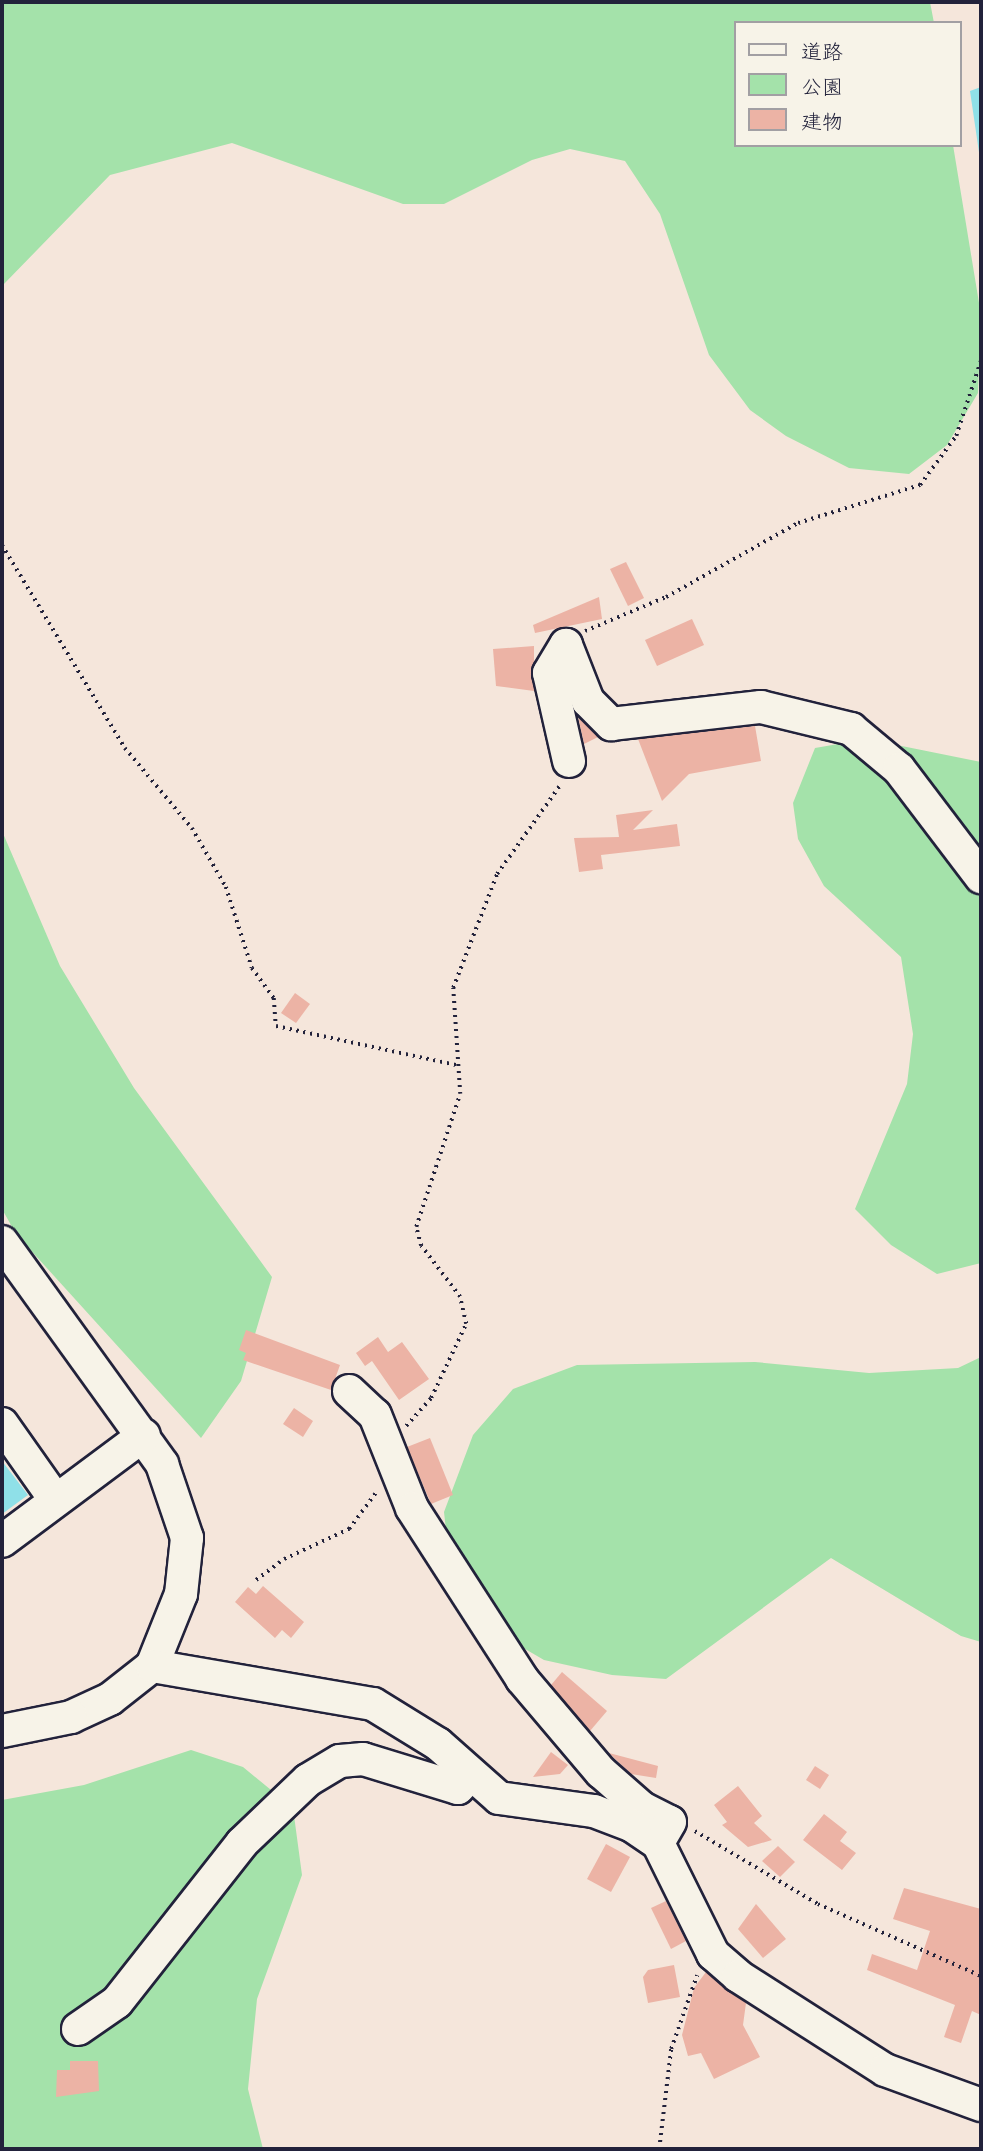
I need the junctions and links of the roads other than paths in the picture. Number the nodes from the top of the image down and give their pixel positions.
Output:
1 (569, 761) road end
2 (981, 877) edge
3 (2, 1242) edge
4 (349, 1391) dead end
5 (2, 1424) edge
6 (144, 1435) junction
7 (55, 1499) junction
8 (2, 1541) edge
9 (152, 1666) junction
10 (2, 1731) edge
11 (471, 1774) junction
12 (664, 1833) junction
13 (78, 2029) dead end
14 (981, 2105) edge

1 - 2 street
3 - 6 street
4 - 12 street
5 - 7 street
6 - 7 street
6 - 9 street
7 - 8 street
9 - 10 street
9 - 11 street
11 - 12 street
11 - 13 street
12 - 14 street

